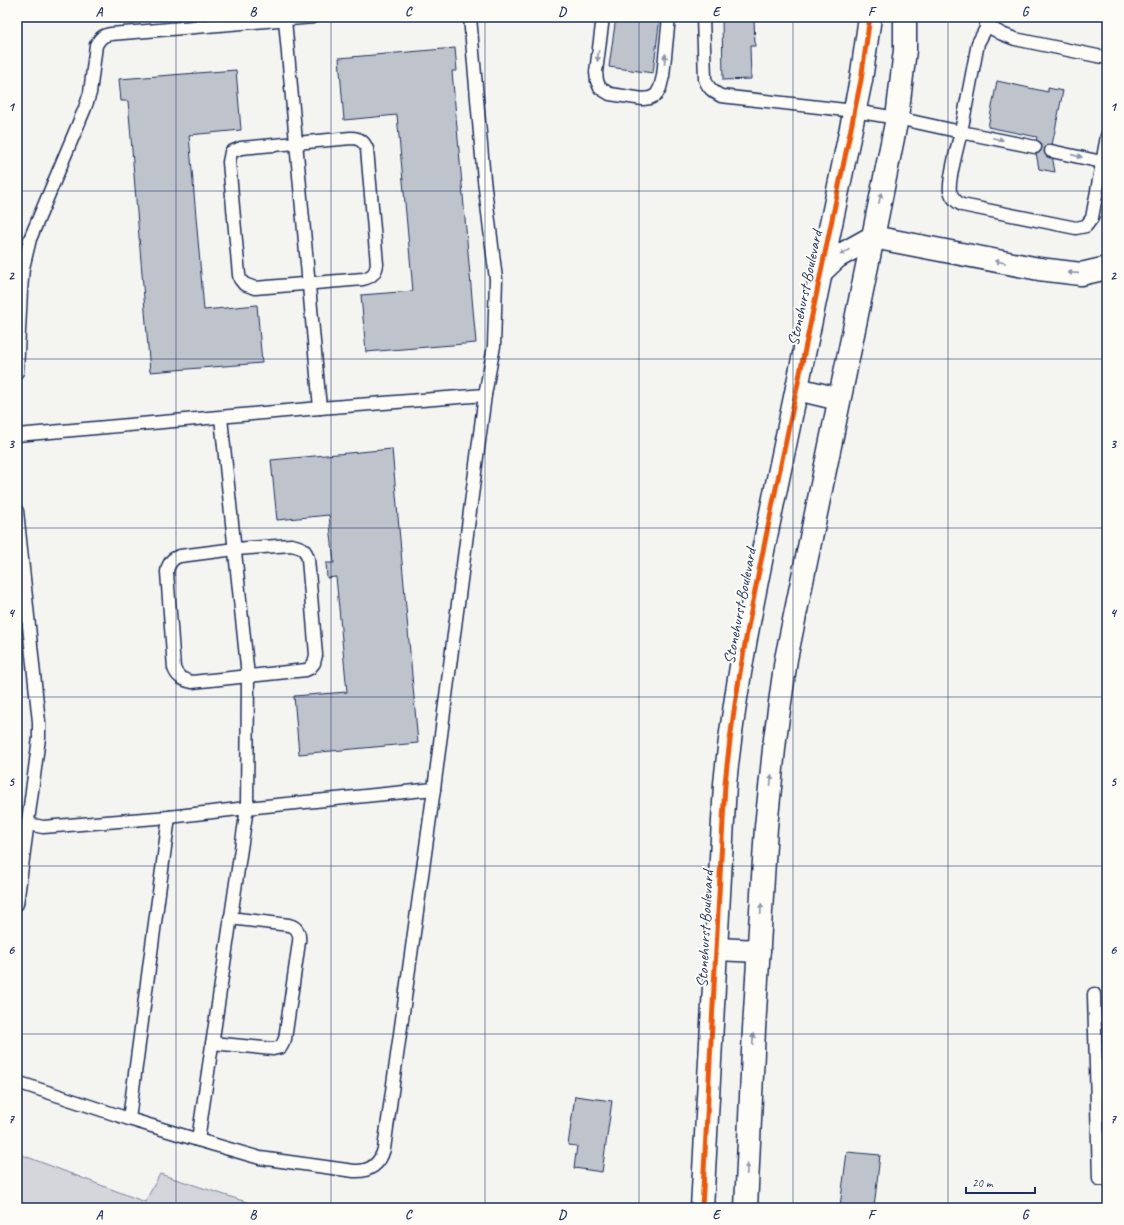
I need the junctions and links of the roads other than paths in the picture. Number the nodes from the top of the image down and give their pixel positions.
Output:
1 (313, 17) edge
2 (470, 17) edge
3 (603, 17) edge
4 (669, 17) edge
5 (703, 17) edge
6 (870, 17) edge
7 (906, 17) edge
8 (284, 18) edge
9 (989, 21) edge
10 (1107, 58) edge
11 (854, 111) junction
12 (897, 118) junction
13 (961, 132) junction
14 (1107, 136) edge
15 (297, 143) junction
16 (1035, 147) dead end
17 (1051, 151) dead end
18 (1102, 162) junction
19 (872, 237) junction
20 (1107, 268) edge
21 (821, 272) junction
22 (309, 284) junction
23 (17, 372) edge
24 (797, 389) junction
25 (485, 395) junction
26 (839, 399) junction
27 (320, 408) junction
28 (221, 418) junction
29 (17, 435) edge
30 (17, 511) edge
31 (235, 549) junction
32 (248, 676) junction
33 (434, 789) junction
34 (246, 808) junction
35 (169, 817) junction
36 (28, 824) junction
37 (17, 904) edge
38 (230, 918) junction
39 (716, 949) junction
40 (759, 951) junction
41 (1094, 994) dead end
42 (212, 1043) junction
43 (17, 1082) edge
44 (129, 1119) junction
45 (1102, 1122) edge
46 (198, 1140) junction
47 (1107, 1179) edge
48 (702, 1208) edge
49 (746, 1208) edge

1 - 8 lane
2 - 25 lane
3 -> 4 lane
5 - 11 lane
6 - 11 main road, Stonehurst Boulevard
7 - 12 main road
8 - 15 lane
8 - 23 lane
9 - 10 lane
9 - 13 lane
11 - 12 lane
11 - 21 main road, Stonehurst Boulevard
12 - 13 lane
19 -> 12 main road
13 -> 16 lane
13 - 18 lane
14 - 18 lane
15 - 22 lane
15 - 22 lane
15 - 22 lane
17 -> 18 lane
20 -> 19 main road
19 -> 21 main road
19 - 26 main road
21 - 24 main road, Stonehurst Boulevard
22 - 27 lane
24 - 26 main road
24 - 39 main road, Stonehurst Boulevard
25 - 27 lane
25 - 33 lane
40 -> 26 main road
27 - 28 lane
28 - 29 lane
28 - 31 lane
30 - 36 lane
31 - 32 lane
31 - 32 lane
31 - 32 lane
32 - 34 lane
33 - 34 lane
33 - 46 lane
34 - 35 lane
34 - 38 lane
35 - 36 lane
35 - 44 lane
36 - 37 lane
38 - 42 lane
38 - 42 lane
39 - 40 main road
39 - 48 main road, Stonehurst Boulevard
49 -> 40 main road
41 - 45 lane
42 - 46 lane
43 - 44 lane
44 - 46 lane
45 - 47 lane

